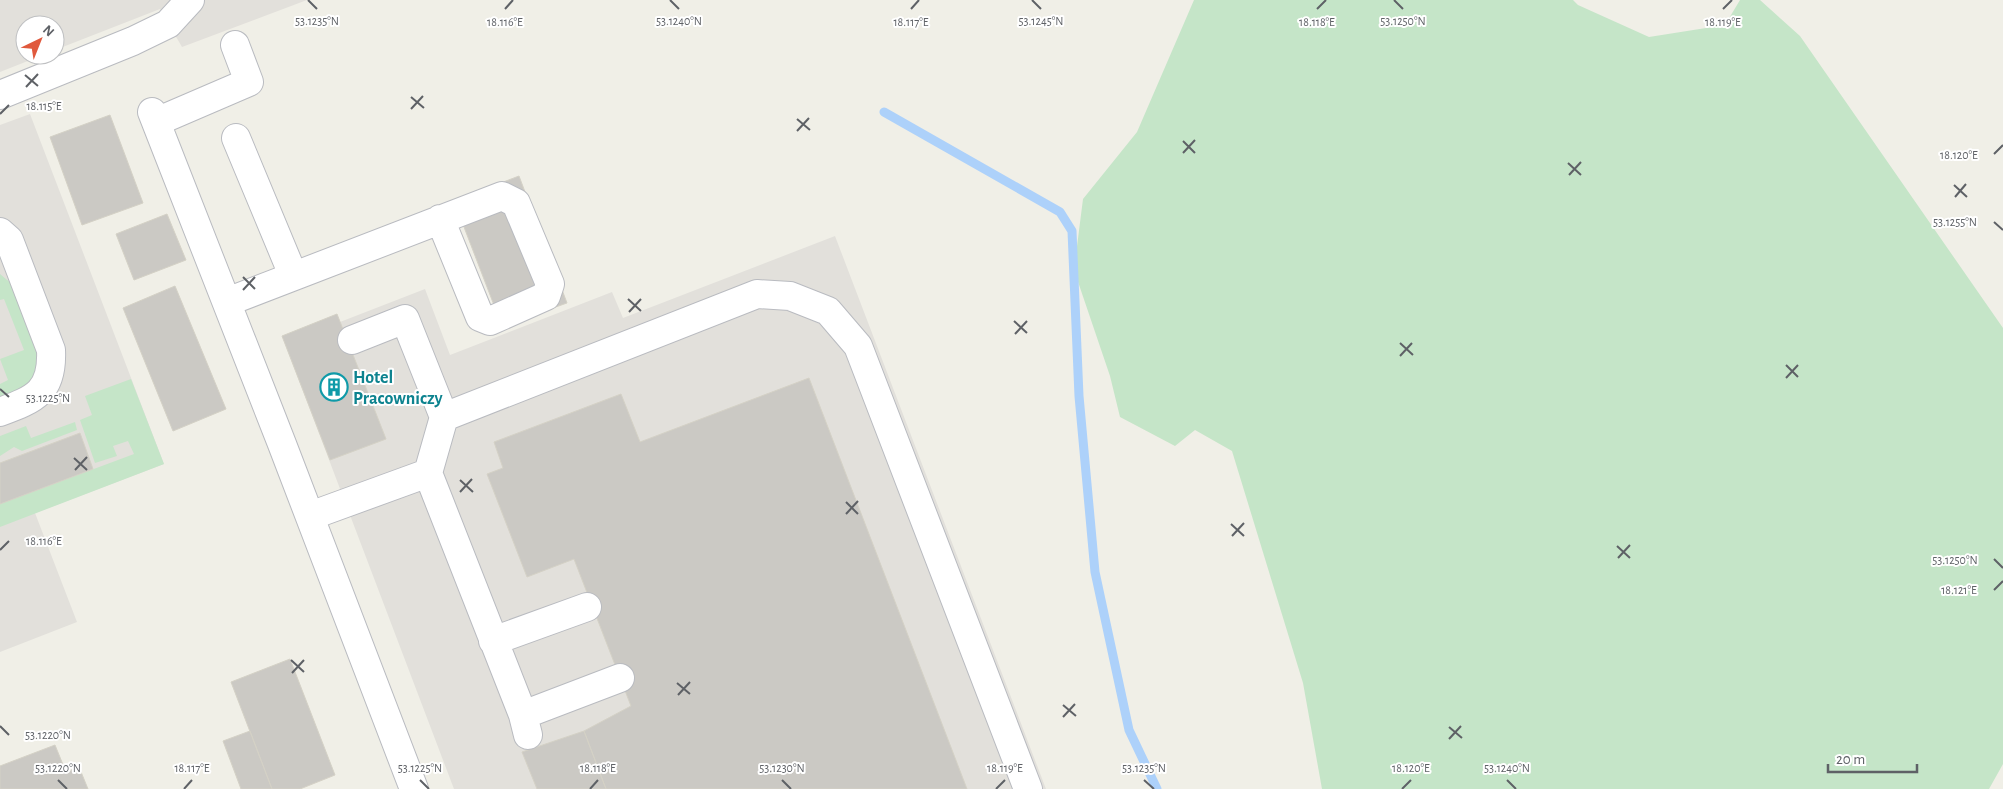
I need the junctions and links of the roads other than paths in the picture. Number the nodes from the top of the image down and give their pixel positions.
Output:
1 (190, 0) edge
2 (235, 45) dead end
3 (0, 95) edge
4 (236, 138) dead end
5 (440, 220) junction
6 (0, 232) edge
7 (293, 275) junction
8 (227, 302) junction
9 (352, 340) dead end
10 (0, 412) edge
11 (444, 417) junction
12 (428, 473) junction
13 (310, 516) junction
14 (587, 607) dead end
15 (494, 642) junction
16 (620, 678) dead end
17 (414, 789) edge
18 (1028, 789) edge

1 - 3 lane
2 - 8 lane
4 - 7 lane
5 - 5 lane
5 - 7 lane
6 - 10 lane
7 - 8 lane
8 - 13 lane
9 - 11 lane
11 - 12 lane
11 - 18 lane
12 - 13 lane
12 - 15 lane
13 - 17 lane
14 - 15 lane
15 - 16 lane

